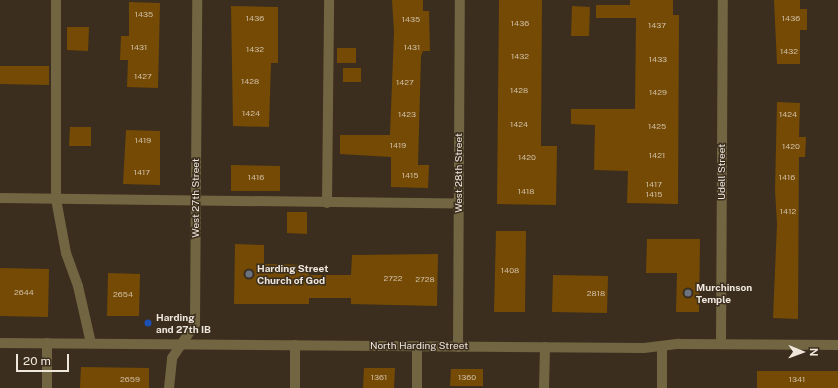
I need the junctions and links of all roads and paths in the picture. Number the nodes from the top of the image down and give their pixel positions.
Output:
1 (56, 0) edge
2 (197, 0) edge
3 (329, 0) edge
4 (460, 0) edge
5 (723, 0) edge
6 (0, 198) edge
7 (56, 199) junction
8 (196, 202) junction
9 (327, 203) junction
10 (459, 204) junction
11 (0, 343) edge
12 (46, 343) junction
13 (91, 343) junction
14 (182, 344) junction
15 (721, 344) junction
16 (294, 345) junction
17 (838, 345) edge
18 (417, 346) junction
19 (662, 346) junction
20 (458, 347) junction
21 (545, 348) junction
22 (47, 388) edge
23 (169, 388) edge
24 (295, 388) edge
25 (417, 388) edge
26 (544, 388) edge
27 (662, 388) edge

1 - 7 street
2 - 8 street, West 27th Street
3 - 9 street
4 - 10 street, West 28th Street
5 - 15 street, Udell Street
6 - 7 street
7 - 8 street
7 - 13 street
8 - 9 street
8 - 14 street, West 27th Street
9 - 10 street
10 - 20 street, West 28th Street
11 - 12 street, North Harding Street
12 - 13 street, North Harding Street
12 - 22 street
13 - 14 street, North Harding Street
14 - 16 street, North Harding Street
14 - 23 street, West 27th Street
15 - 17 street, North Harding Street
15 - 19 street, North Harding Street
16 - 18 street, North Harding Street
16 - 24 street
18 - 20 street, North Harding Street
18 - 25 street
19 - 21 street, North Harding Street
19 - 27 street
20 - 21 street, North Harding Street
21 - 26 street

